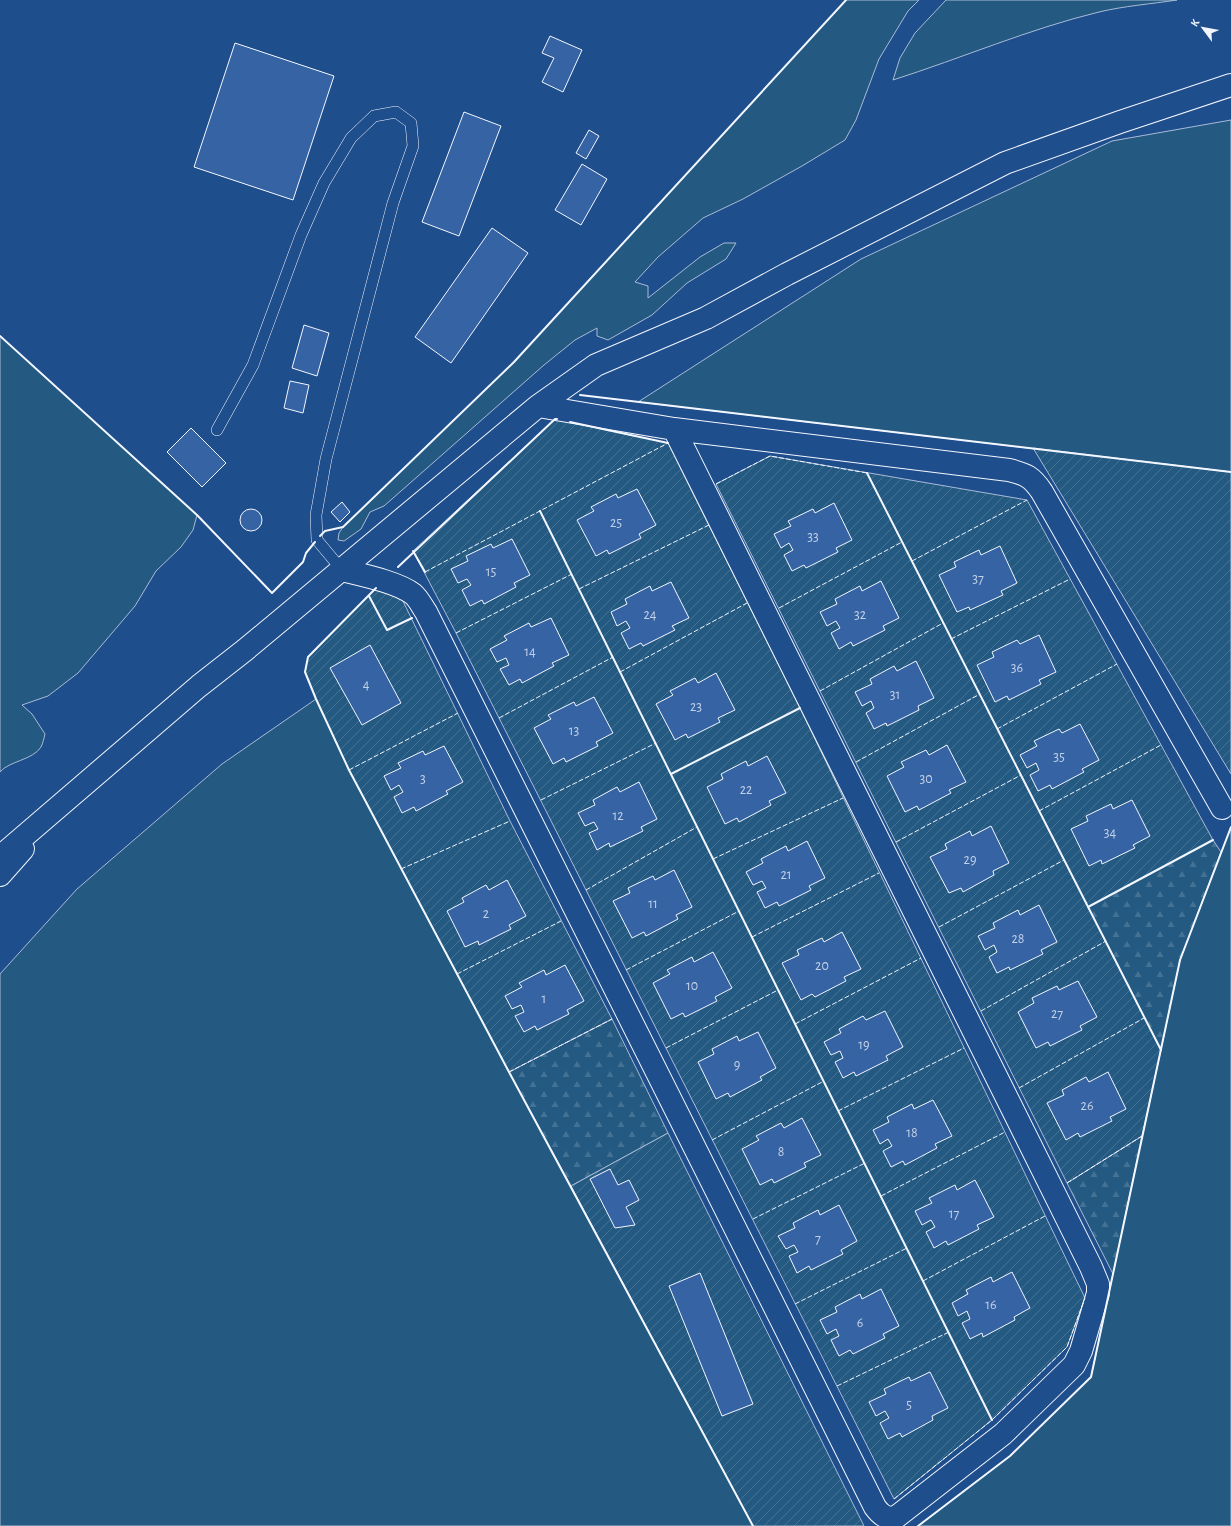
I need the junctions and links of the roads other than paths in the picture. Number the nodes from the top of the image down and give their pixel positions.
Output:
1 (1231, 85) edge
2 (538, 406) junction
3 (674, 429) junction
4 (217, 430) dead end
5 (342, 570) junction
6 (72, 795) junction
7 (1222, 808) dead end
8 (0, 857) edge
9 (0, 875) edge

1 - 2 street
2 - 3 street
2 - 5 street
3 - 5 street
3 - 7 street
4 - 5 lane
5 - 6 street
6 - 8 street
6 - 9 street

